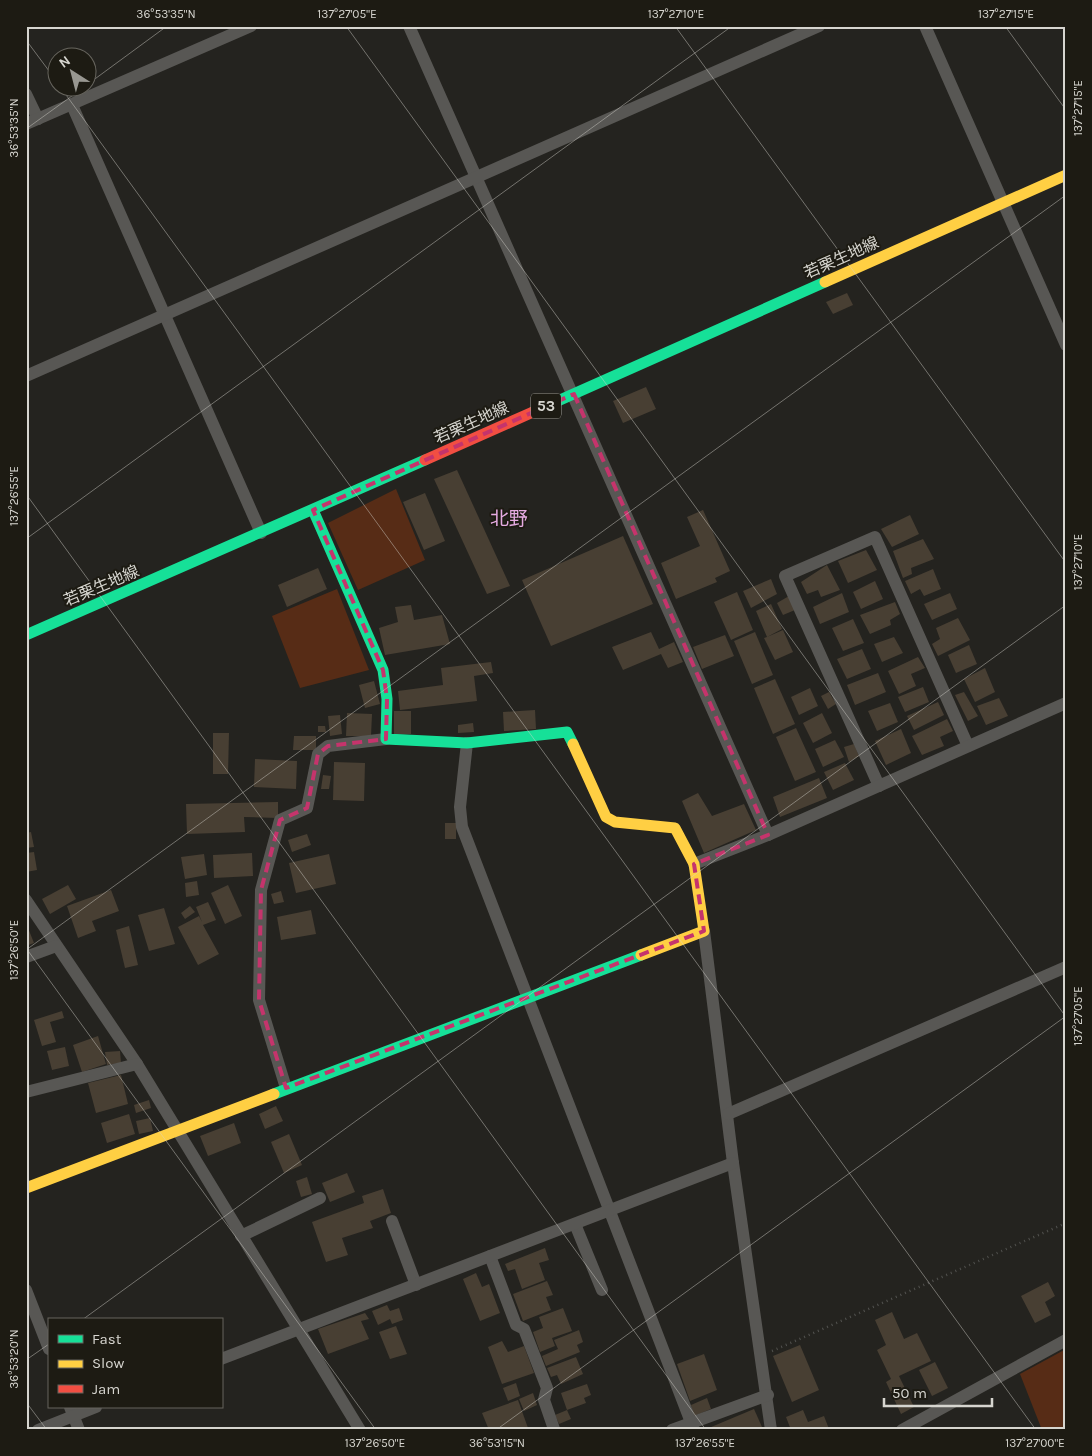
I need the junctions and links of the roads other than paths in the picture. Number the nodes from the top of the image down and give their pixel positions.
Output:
1 (252, 26) edge
2 (410, 26) edge
3 (819, 26) edge
4 (925, 26) edge
5 (26, 94) edge
6 (72, 105) junction
7 (32, 122) edge
8 (1066, 176) edge
9 (477, 178) junction
10 (1003, 203) junction
11 (165, 315) junction
12 (1066, 345) edge
13 (26, 376) edge
14 (574, 394) junction
15 (313, 510) junction
16 (261, 533) junction
17 (26, 635) edge
18 (1066, 703) edge
19 (386, 740) junction
20 (467, 743) junction
21 (968, 746) junction
22 (879, 786) junction
23 (768, 835) junction
24 (694, 864) junction
25 (26, 900) edge
26 (704, 931) junction
27 (56, 946) junction
28 (26, 957) edge
29 (1066, 967) edge
30 (528, 998) junction
31 (137, 1064) junction
32 (286, 1088) junction
33 (26, 1092) edge
34 (728, 1114) junction
35 (178, 1132) junction
36 (733, 1163) junction
37 (26, 1188) edge
38 (320, 1198) dead end
39 (608, 1211) junction
40 (392, 1221) dead end
41 (575, 1224) junction
42 (241, 1236) junction
43 (490, 1256) junction
44 (416, 1285) junction
45 (26, 1290) edge
46 (602, 1290) dead end
47 (298, 1329) junction
48 (1066, 1340) edge
49 (48, 1347) edge
50 (222, 1359) edge
51 (768, 1395) junction
52 (91, 1408) edge
53 (72, 1412) edge
54 (693, 1426) edge
55 (553, 1429) edge
56 (38, 1430) edge
57 (79, 1430) edge
58 (360, 1430) edge
59 (672, 1430) edge
60 (771, 1430) edge
61 (902, 1430) edge

1 - 6 street
2 - 9 street
3 - 9 street
4 - 10 street
5 - 7 street
6 - 7 street
6 - 11 street
8 - 10 street, 若栗生地線 / 53
9 - 11 street
9 - 14 street
10 - 12 street
10 - 14 street, 若栗生地線 / 53
11 - 13 street
11 - 16 street
14 - 15 street, 若栗生地線 / 53
14 - 23 street
15 - 16 street, 若栗生地線 / 53
15 - 19 street
16 - 17 street, 若栗生地線 / 53
18 - 21 street
19 - 20 street
19 - 32 street
20 - 24 street
20 - 30 street
21 - 22 street
21 - 22 street
22 - 23 street
23 - 24 street
24 - 26 street
25 - 27 street
26 - 30 street
26 - 34 street
27 - 28 street
27 - 31 street
29 - 34 street
30 - 32 street
30 - 39 street
31 - 33 street
31 - 35 street
32 - 35 street
34 - 36 street
35 - 37 street
35 - 42 street
36 - 39 street
36 - 51 street
38 - 42 street
39 - 41 street
39 - 54 street
40 - 44 street
41 - 43 street
41 - 46 street
42 - 47 street
43 - 44 street
43 - 55 street
44 - 47 street
45 - 49 street
47 - 50 street
47 - 58 street
48 - 61 street
51 - 54 street
51 - 60 street
52 - 53 street
53 - 56 street
53 - 57 street
54 - 59 street

